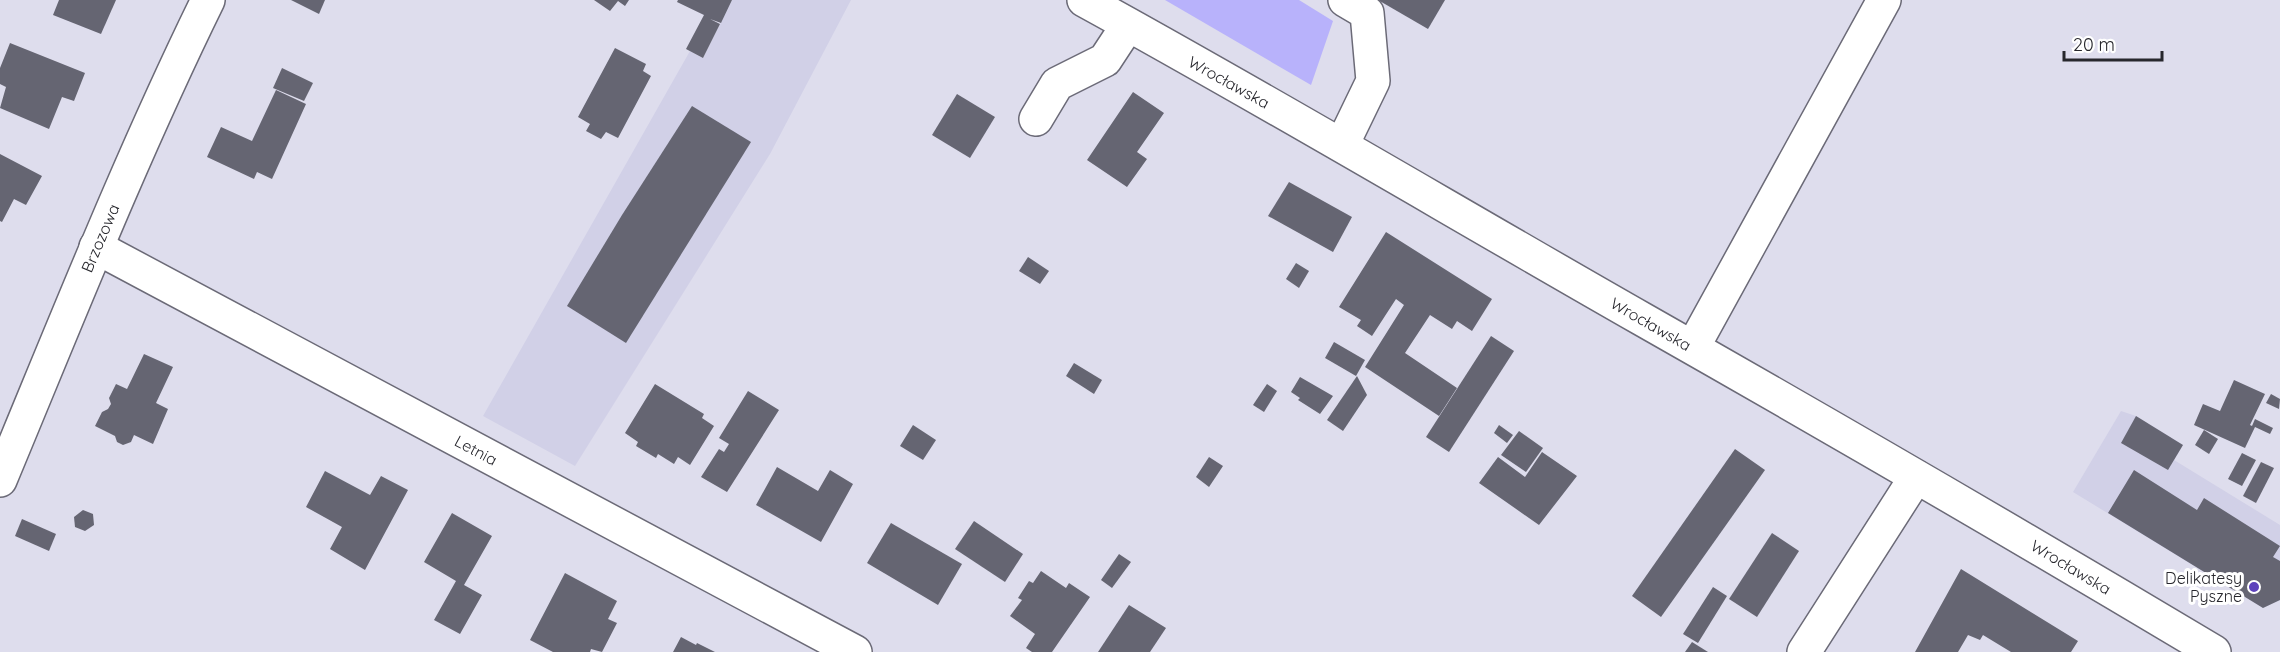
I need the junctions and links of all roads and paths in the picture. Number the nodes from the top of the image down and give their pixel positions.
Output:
1 (208, 0) edge
2 (1345, 0) edge
3 (1884, 0) edge
4 (1089, 1) edge
5 (1128, 25) junction
6 (1036, 119) dead end
7 (1342, 145) junction
8 (96, 247) junction
9 (1693, 347) junction
10 (1916, 477) junction
11 (0, 480) edge
12 (855, 652) edge
13 (1804, 652) edge
14 (2214, 652) edge

1 - 8 street, Brzozowa
2 - 7 street
3 - 9 street
4 - 5 street, Wrocławska
5 - 6 street
5 - 7 street, Wrocławska
7 - 9 street, Wrocławska
8 - 11 street, Brzozowa
8 - 12 street, Letnia
9 - 10 street, Wrocławska
10 - 13 street
10 - 14 street, Wrocławska

